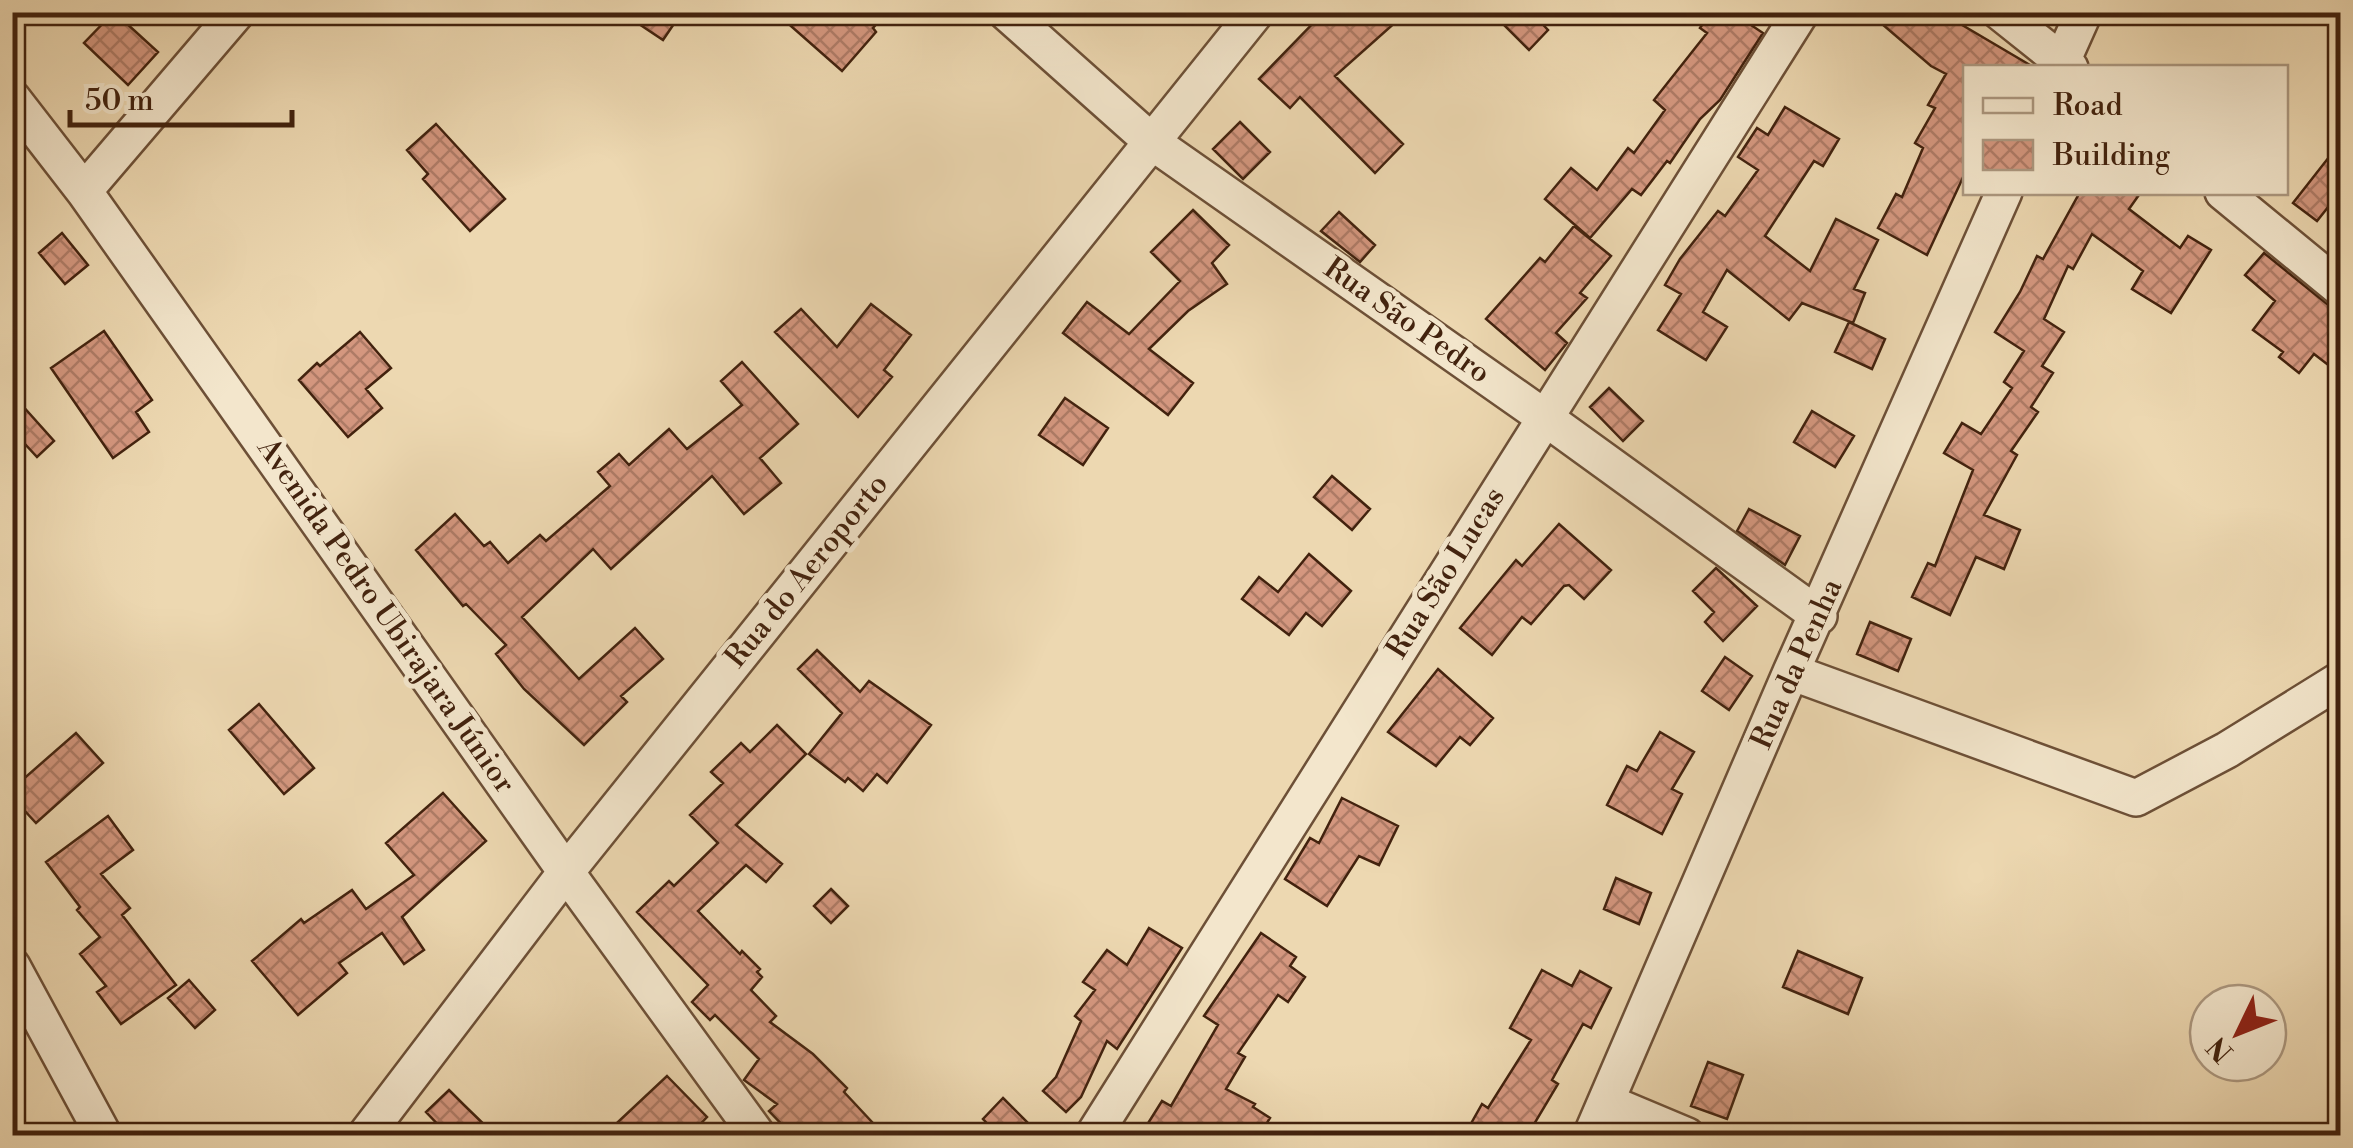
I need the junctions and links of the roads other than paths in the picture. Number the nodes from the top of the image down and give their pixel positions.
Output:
1 (237, 12) edge
2 (1006, 12) edge
3 (1256, 12) edge
4 (1801, 12) edge
5 (2000, 12) edge
6 (2084, 12) edge
7 (2064, 65) edge
8 (12, 98) edge
9 (1152, 142) junction
10 (84, 192) junction
11 (2003, 195) edge
12 (2227, 195) edge
13 (2340, 288) edge
14 (1544, 417) junction
15 (1819, 616) junction
16 (1791, 672) junction
17 (2340, 680) edge
18 (566, 872) junction
19 (12, 966) edge
20 (1606, 1102) junction
21 (104, 1136) edge
22 (365, 1136) edge
23 (758, 1136) edge
24 (1093, 1136) edge
25 (1591, 1136) edge
26 (1687, 1136) edge

1 - 10 street
2 - 9 street, Rua São Pedro
3 - 9 street, Rua do Aeroporto
4 - 14 street, Rua São Lucas
5 - 7 street
6 - 7 street
8 - 10 street, Avenida Pedro Ubirajara Júnior
9 - 14 street, Rua São Pedro
9 - 18 street, Rua do Aeroporto
10 - 18 street, Avenida Pedro Ubirajara Júnior
11 - 15 street, Rua da Penha
12 - 13 street
14 - 15 street, Rua São Pedro
14 - 24 street, Rua São Lucas
15 - 16 street, Rua da Penha
16 - 17 street
16 - 20 street, Rua da Penha
18 - 22 street, Rua do Aeroporto
18 - 23 street, Avenida Pedro Ubirajara Júnior
19 - 21 street
20 - 25 street, Rua da Penha
20 - 26 street

